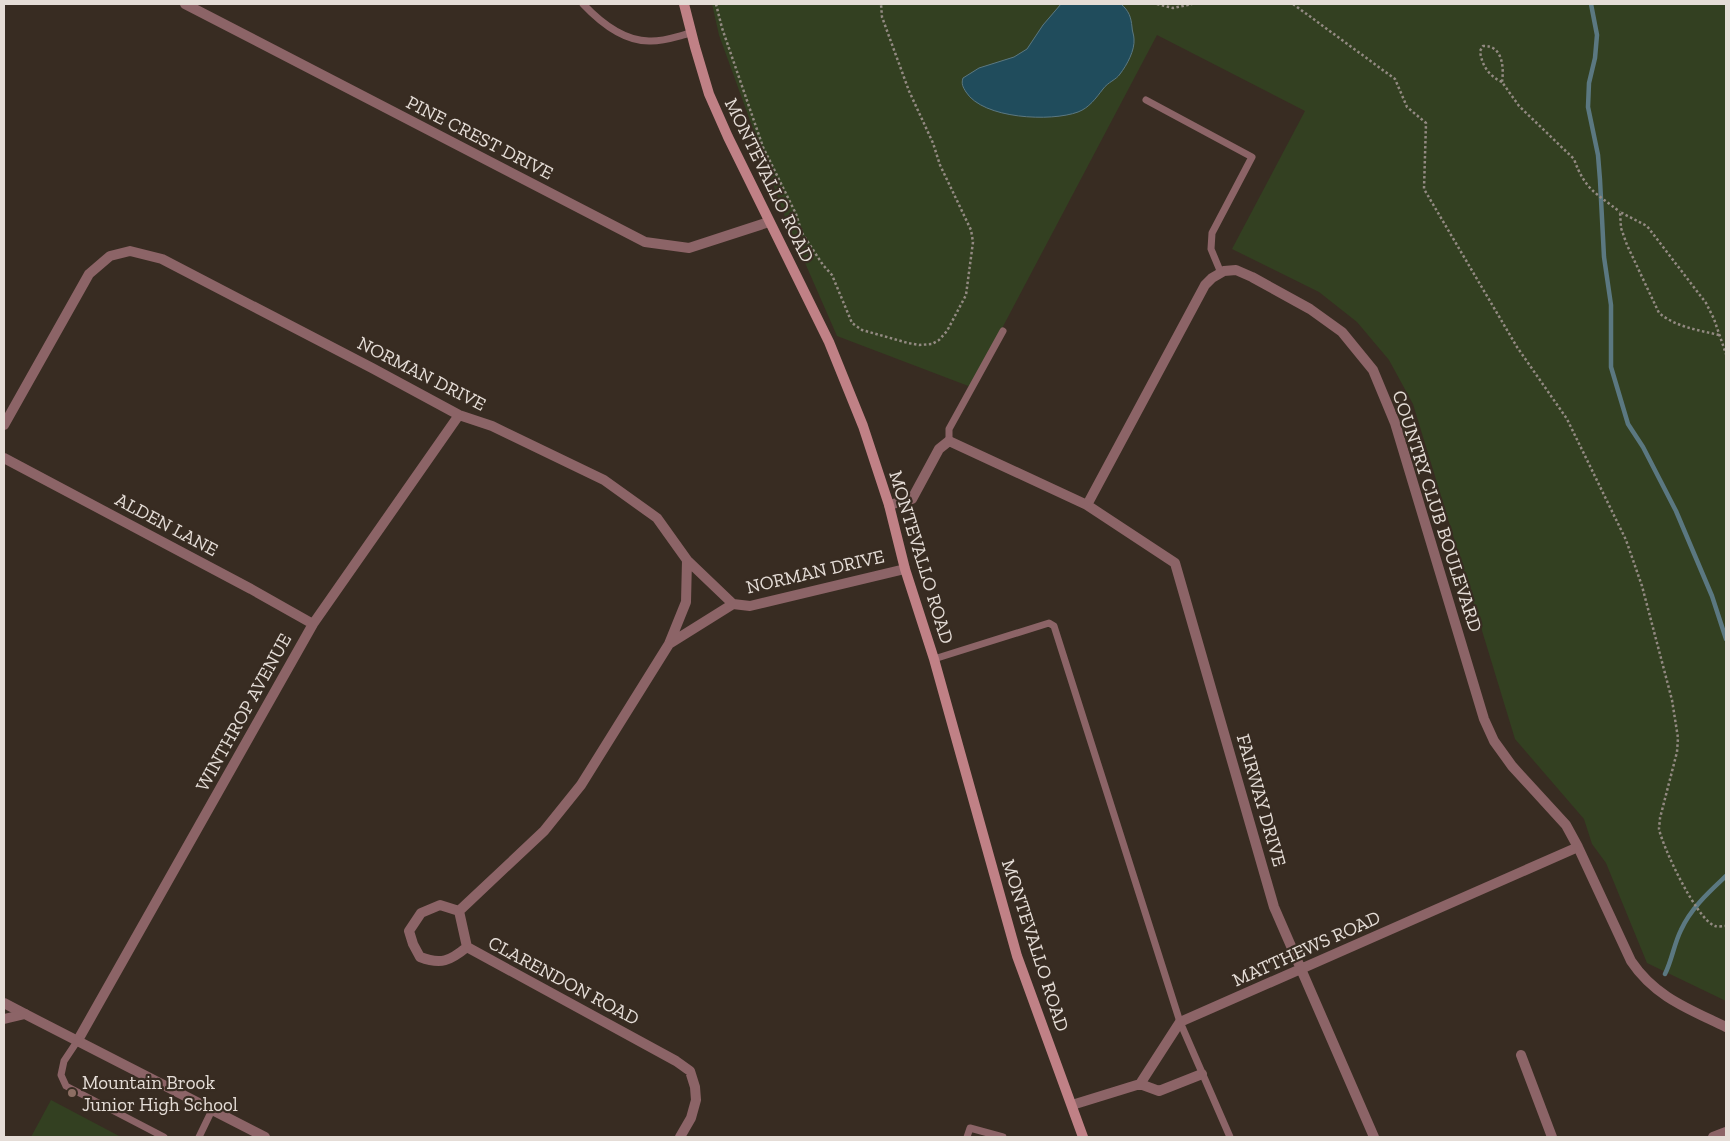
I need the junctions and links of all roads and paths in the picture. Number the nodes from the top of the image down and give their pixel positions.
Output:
1 (185, 4) edge
2 (583, 4) edge
3 (684, 4) edge
4 (716, 4) edge
5 (881, 4) edge
6 (1157, 4) edge
7 (1192, 4) edge
8 (1293, 4) edge
9 (691, 33) junction
10 (1502, 82) junction
11 (1146, 100) dead end
12 (1620, 212) junction
13 (769, 222) junction
14 (1221, 273) junction
15 (1003, 331) dead end
16 (1719, 335) junction
17 (1726, 354) edge
18 (459, 415) junction
19 (4, 425) edge
20 (949, 441) junction
21 (4, 458) edge
22 (889, 505) junction
23 (1087, 505) junction
24 (687, 560) junction
25 (905, 569) junction
26 (733, 604) junction
27 (313, 624) junction
28 (668, 644) junction
29 (934, 660) junction
30 (1578, 847) junction
31 (459, 911) junction
32 (1726, 926) edge
33 (467, 947) junction
34 (1302, 970) junction
35 (4, 1002) edge
36 (26, 1014) junction
37 (4, 1018) edge
38 (1180, 1022) junction
39 (1726, 1027) edge
40 (78, 1040) junction
41 (1521, 1055) dead end
42 (1202, 1074) junction
43 (1140, 1084) junction
44 (1072, 1105) junction
45 (212, 1110) junction
46 (1726, 1132) edge
47 (164, 1137) edge
48 (199, 1137) edge
49 (265, 1137) edge
50 (680, 1137) edge
51 (967, 1137) edge
52 (1003, 1137) edge
53 (1083, 1137) edge
54 (1230, 1137) edge
55 (1374, 1137) edge
56 (1552, 1137) edge
57 (1713, 1137) edge

1 - 13 street, PINE CREST DRIVE
2 - 9 lane
3 - 9 main road, MONTEVALLO ROAD
4 - 5 path
6 - 7 path
8 - 32 path
9 - 13 main road, MONTEVALLO ROAD
10 - 10 path
10 - 12 path
11 - 14 lane
12 - 16 path
12 - 16 path
13 - 22 main road, MONTEVALLO ROAD
14 - 23 street
14 - 30 street, COUNTRY CLUB BOULEVARD
15 - 20 lane
16 - 17 path
18 - 19 street, NORMAN DRIVE
18 - 24 street, NORMAN DRIVE
18 - 27 street, WINTHROP AVENUE
20 - 22 street
20 - 23 street
21 - 27 street, ALDEN LANE
22 - 25 main road, MONTEVALLO ROAD
23 - 34 street, FAIRWAY DRIVE
24 - 26 street, NORMAN DRIVE
24 - 28 street
25 - 26 street, NORMAN DRIVE
25 - 29 main road, MONTEVALLO ROAD
26 - 28 street
27 - 40 street, WINTHROP AVENUE
28 - 31 street
29 - 38 lane
29 - 44 main road, MONTEVALLO ROAD
30 - 34 street, MATTHEWS ROAD
30 - 39 street, COUNTRY CLUB BOULEVARD
31 - 33 street, CLARENDON ROAD
31 - 33 street
33 - 50 street, CLARENDON ROAD
34 - 38 street, MATTHEWS ROAD
34 - 55 street, FAIRWAY DRIVE
35 - 36 street
36 - 37 street
36 - 40 street
38 - 42 lane
38 - 43 street
40 - 45 street
40 - 47 lane
41 - 56 street
42 - 43 street
42 - 54 lane
43 - 44 street
44 - 53 main road, MONTEVALLO ROAD
45 - 48 lane
45 - 49 street
46 - 57 street
51 - 52 lane

